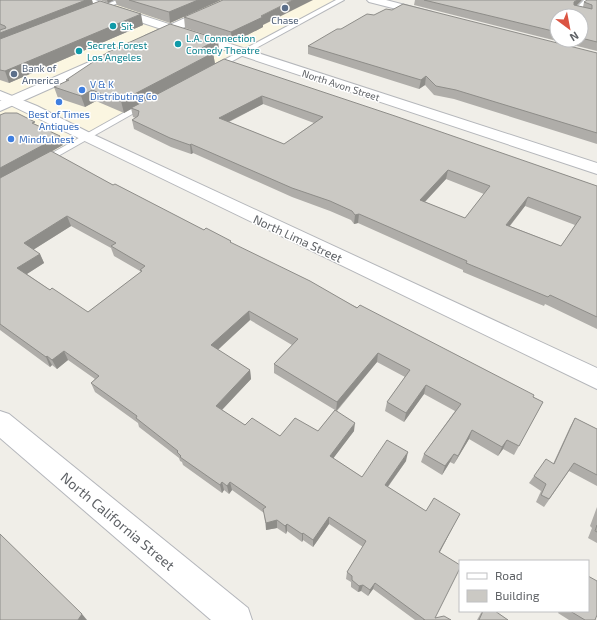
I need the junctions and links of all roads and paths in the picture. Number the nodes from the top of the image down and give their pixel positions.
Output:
1 (84, 0) edge
2 (123, 0) edge
3 (234, 0) edge
4 (341, 0) edge
5 (373, 0) edge
6 (587, 0) edge
7 (105, 7) junction
8 (578, 8) edge
9 (92, 12) edge
10 (443, 18) edge
11 (173, 28) junction
12 (138, 44) edge
13 (242, 52) junction
14 (117, 54) edge
15 (208, 71) edge
16 (154, 100) edge
17 (5, 101) edge
18 (86, 137) junction
19 (33, 166) edge
20 (597, 170) edge
21 (597, 379) edge
22 (0, 422) edge
23 (236, 620) edge

1 - 7 street, North Avon Street
2 - 7 lane
3 - 11 street
4 - 13 lane
5 - 10 street
6 - 8 lane
7 - 9 lane
7 - 11 street, North Avon Street
11 - 12 street
11 - 13 street, North Avon Street
13 - 15 lane
13 - 20 street, North Avon Street
14 - 17 street
16 - 18 lane
17 - 18 street, North Lima Street
18 - 19 lane
18 - 21 street, North Lima Street
22 - 23 street, North California Street

